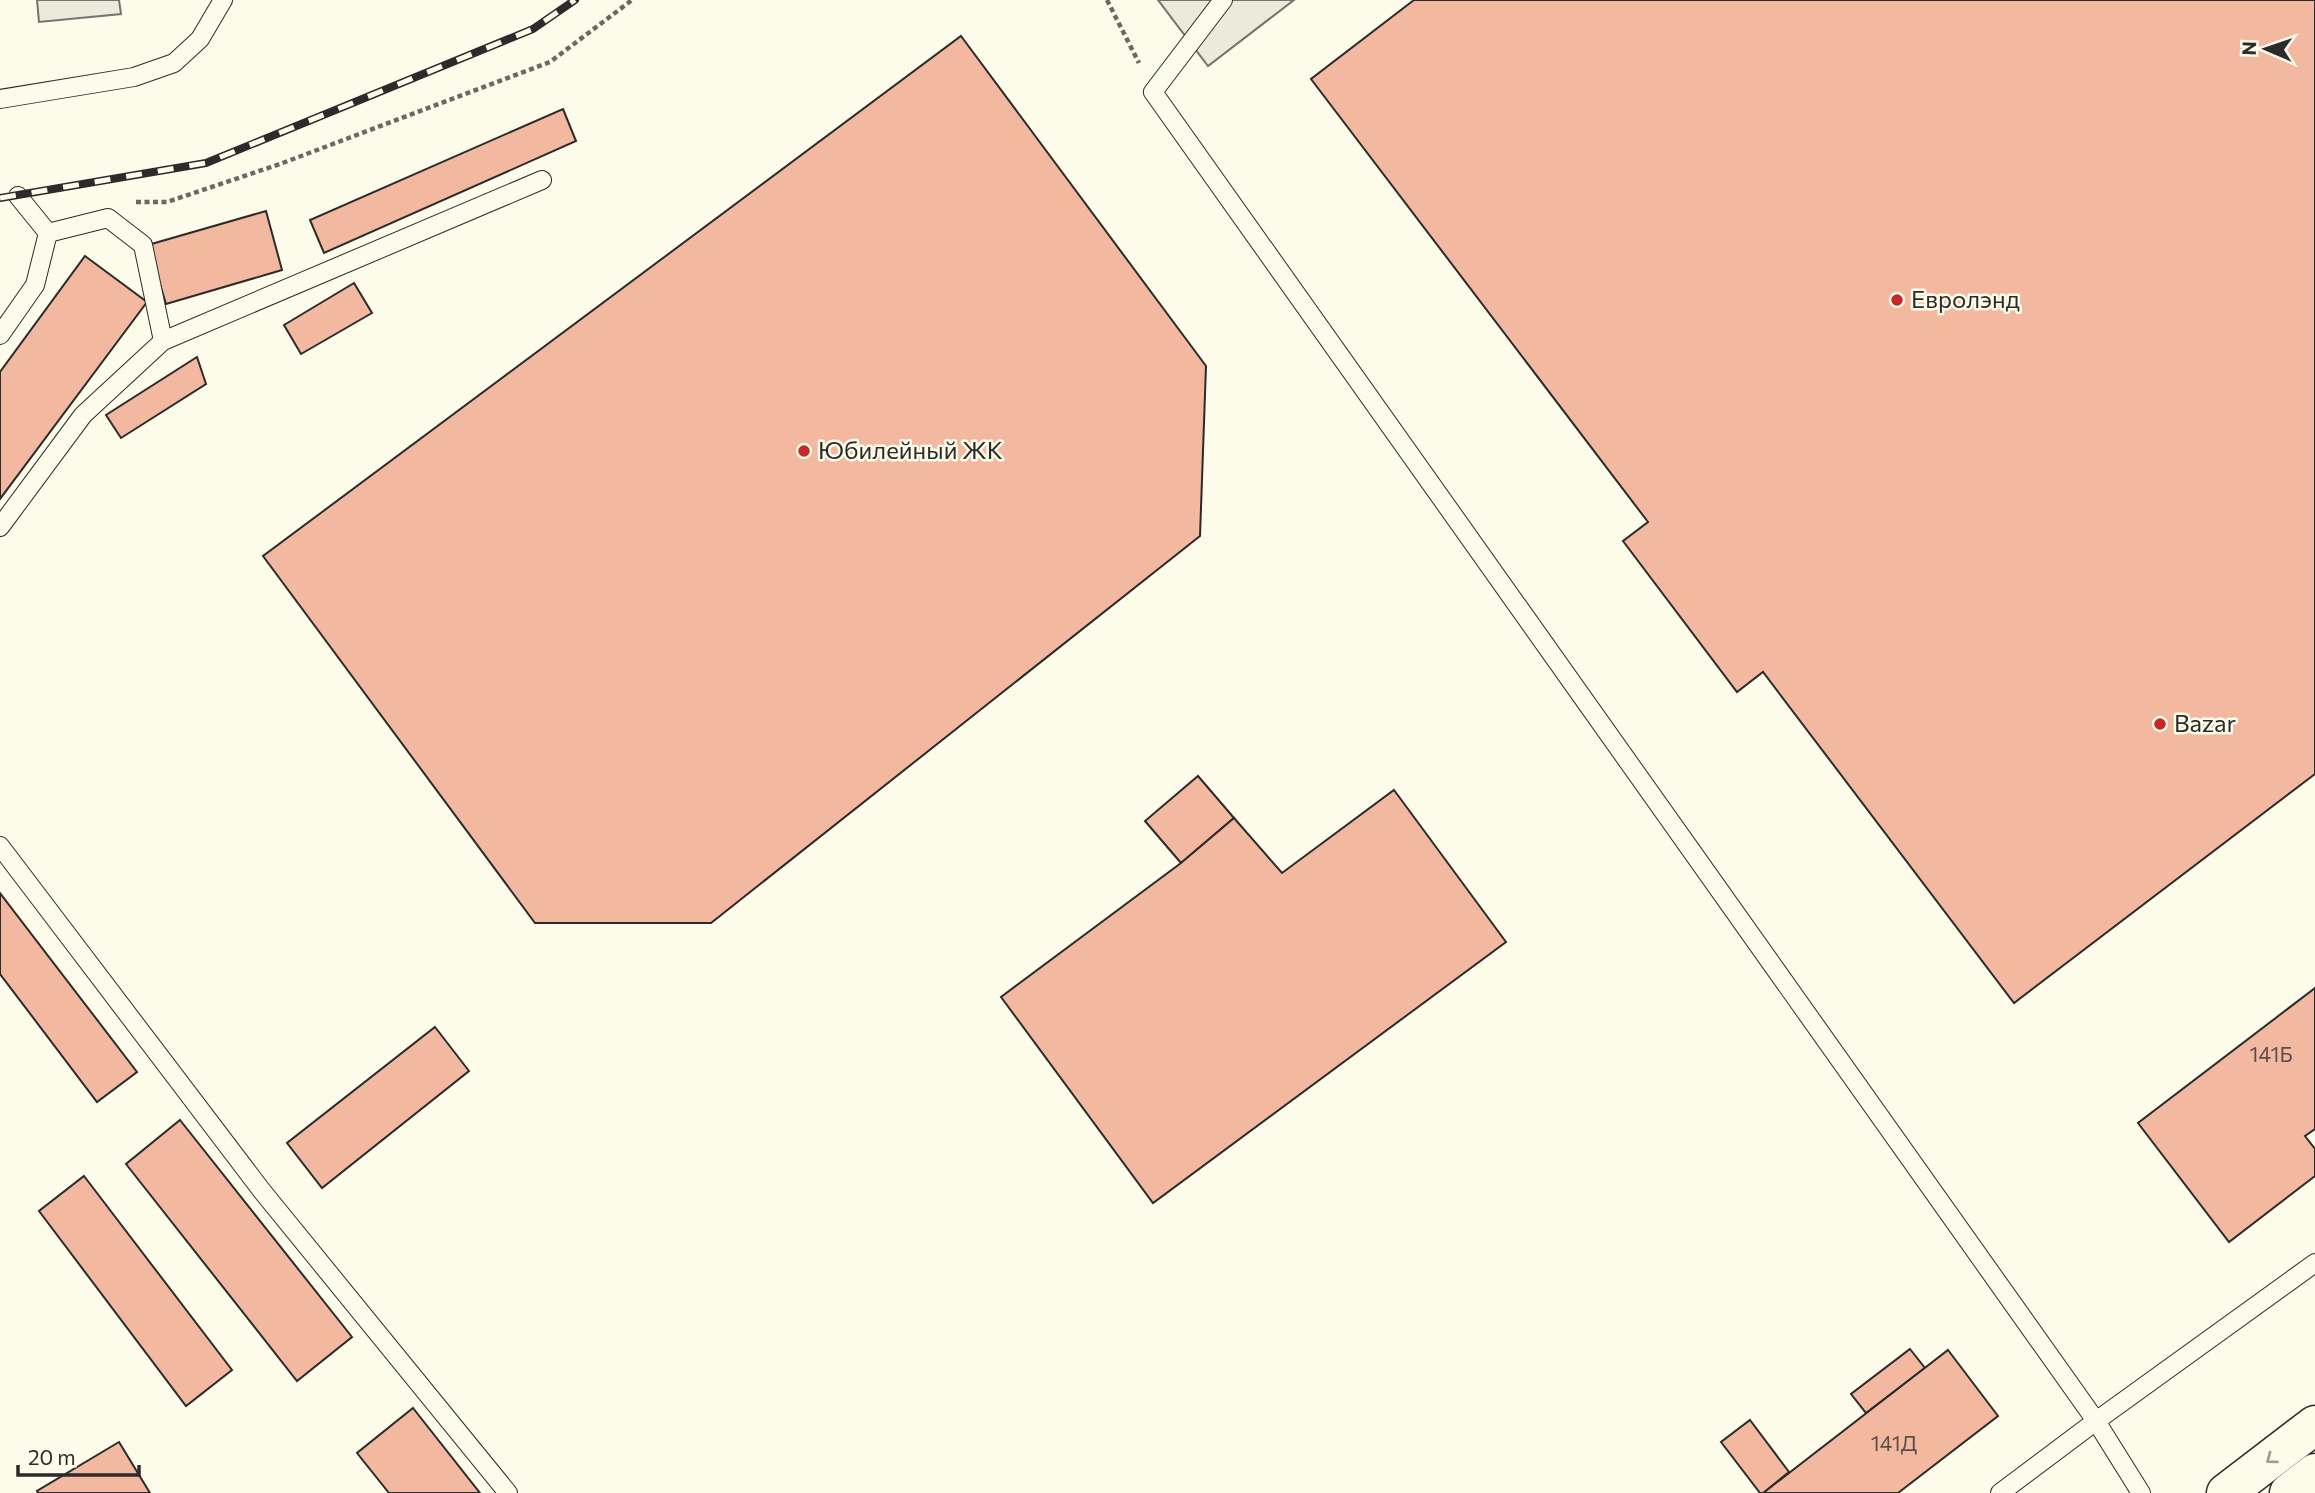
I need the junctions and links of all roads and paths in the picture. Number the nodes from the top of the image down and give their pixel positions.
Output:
1 (223, 0) edge
2 (632, 0) edge
3 (1107, 0) edge
4 (1223, 0) edge
5 (1153, 92) junction
6 (0, 99) edge
7 (542, 180) dead end
8 (18, 196) dead end
9 (125, 203) dead end
10 (48, 233) junction
11 (0, 335) edge
12 (163, 341) junction
13 (0, 527) edge
14 (0, 846) edge
15 (2315, 1263) edge
16 (2096, 1421) junction
17 (2315, 1426) edge
18 (2315, 1473) edge
19 (508, 1493) edge
20 (2000, 1493) edge
21 (2141, 1493) edge
22 (2226, 1493) edge
23 (2289, 1493) edge

1 - 6 lane
2 - 9 path
3 - 5 path
4 - 5 lane
5 - 16 lane
7 - 12 lane
8 - 10 lane
10 - 11 lane
10 - 12 lane
12 - 13 lane
14 - 19 lane
15 - 16 lane
16 - 20 lane
16 - 21 lane
17 -> 22 main road
18 - 23 main road

